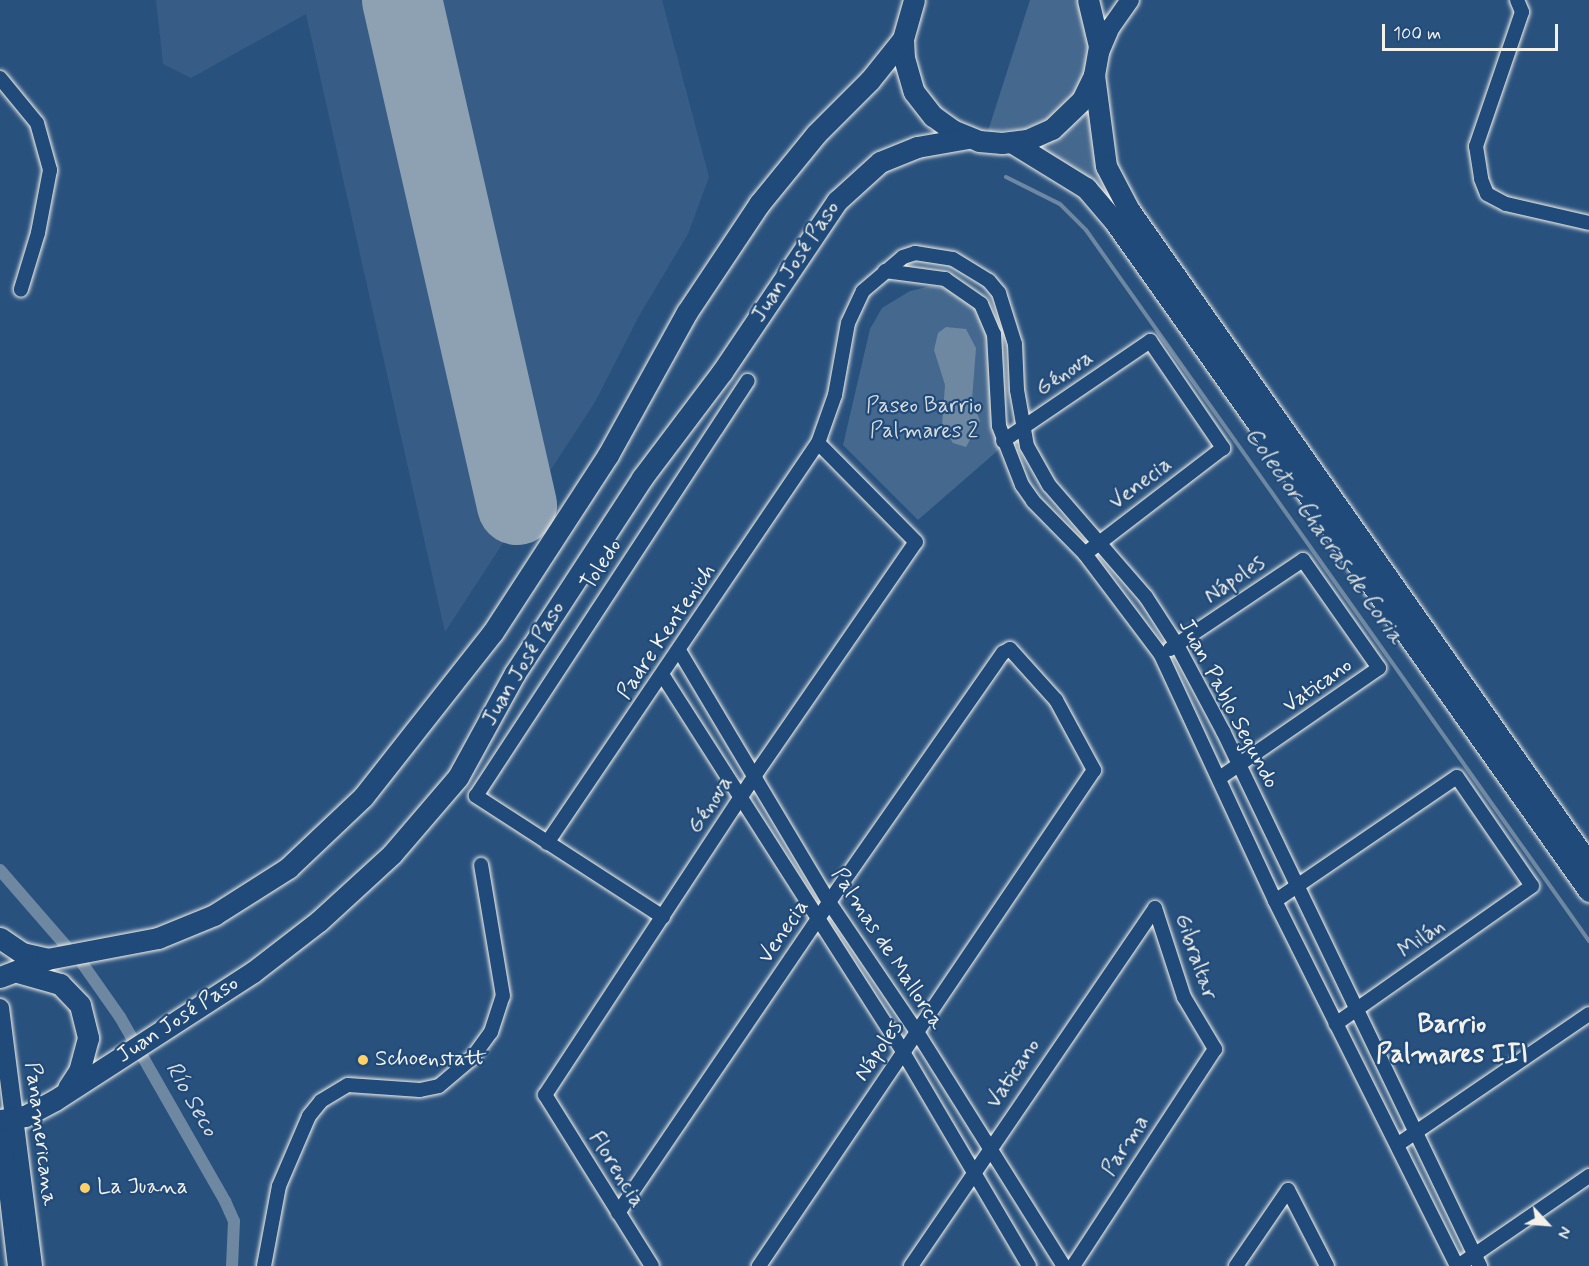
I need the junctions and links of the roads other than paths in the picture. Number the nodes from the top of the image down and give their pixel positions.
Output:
1 (914, 0) edge
2 (1088, 0) edge
3 (1130, 0) edge
4 (1517, 0) edge
5 (903, 39) junction
6 (1096, 67) junction
7 (0, 78) edge
8 (968, 138) junction
9 (1013, 143) junction
10 (1589, 223) edge
11 (885, 271) junction
12 (21, 290) dead end
13 (748, 381) dead end
14 (1022, 428) junction
15 (1003, 441) junction
16 (818, 443) junction
17 (1223, 448) joint
18 (1100, 541) junction
19 (1086, 554) junction
20 (1177, 645) junction
21 (1010, 649) joint
22 (680, 652) junction
23 (1161, 655) junction
24 (1379, 668) joint
25 (663, 676) junction
26 (1239, 767) junction
27 (755, 775) junction
28 (1221, 777) junction
29 (742, 796) junction
30 (547, 843) junction
31 (1589, 864) edge
32 (481, 865) dead end
33 (1297, 888) junction
34 (1589, 891) edge
35 (1275, 901) junction
36 (829, 902) junction
37 (1155, 908) joint
38 (663, 917) junction
39 (818, 919) junction
40 (0, 938) edge
41 (47, 959) junction
42 (8, 974) edge
43 (0, 1008) edge
44 (1358, 1011) junction
45 (1589, 1014) edge
46 (1336, 1024) junction
47 (917, 1032) junction
48 (1215, 1049) joint
49 (903, 1052) junction
50 (63, 1094) junction
51 (545, 1095) joint
52 (5, 1120) edge
53 (1417, 1134) junction
54 (1397, 1145) junction
55 (989, 1149) junction
56 (3, 1162) edge
57 (972, 1174) junction
58 (1589, 1176) edge
59 (618, 1213) junction
60 (1478, 1261) edge
61 (17, 1266) edge
62 (33, 1266) edge
63 (264, 1266) edge
64 (652, 1266) edge
65 (759, 1266) edge
66 (911, 1266) edge
67 (1029, 1266) edge
68 (1064, 1266) edge
69 (1073, 1266) edge
70 (1236, 1266) edge
71 (1327, 1266) edge
72 (1458, 1266) edge

1 - 5 highway
2 - 6 highway
3 - 6 main road
4 - 10 street
5 - 8 highway
5 - 41 highway, Juan José Paso
6 - 9 highway
6 - 31 highway
7 - 12 street
8 - 9 highway
8 - 50 highway, Juan José Paso
9 - 34 highway
11 - 14 street, Juan Pablo Segundo
11 - 15 street, Juan Pablo Segundo
11 - 16 street, Juan Pablo Segundo
13 - 30 street, Toledo
14 - 15 street, Génova
14 - 17 street, Génova
14 - 18 street, Juan Pablo Segundo
15 - 19 street, Juan Pablo Segundo
16 - 22 street, Padre Kentenich
16 - 27 street, Génova
17 - 18 street, Venecia
18 - 19 street, Venecia
18 - 20 street, Juan Pablo Segundo
19 - 23 street, Juan Pablo Segundo
20 - 23 street, Nápoles
20 - 24 street, Nápoles
20 - 26 street, Juan Pablo Segundo
21 - 36 street, Venecia
21 - 47 street, Nápoles
22 - 25 street, Padre Kentenich
22 - 27 street, Palmas de Mallorca
23 - 28 street, Juan Pablo Segundo
24 - 26 street, Vaticano
25 - 29 street, Palmas de Mallorca
25 - 30 street, Padre Kentenich
26 - 28 street, Vaticano
26 - 33 street, Juan Pablo Segundo
27 - 29 street, Génova
27 - 36 street, Palmas de Mallorca
28 - 35 street, Juan Pablo Segundo
29 - 38 street, Génova
29 - 39 street, Palmas de Mallorca
30 - 38 street, Toledo
32 - 63 street
33 - 35 street
33 - 44 street, Juan Pablo Segundo
33 - 44 street, Milán
35 - 46 street, Juan Pablo Segundo
36 - 39 street, Venecia
36 - 47 street, Palmas de Mallorca
37 - 48 street, Gibraltar
37 - 55 street, Vaticano
38 - 51 street, Génova
39 - 49 street, Palmas de Mallorca
39 - 59 street, Venecia
40 - 41 highway
41 - 42 highway, Juan José Paso
42 - 50 highway
43 - 52 main road, Panamericana
44 - 46 street, Milán
44 - 53 street, Juan Pablo Segundo
45 - 53 street
46 - 54 street, Juan Pablo Segundo
47 - 49 street, Nápoles
47 - 55 street, Palmas de Mallorca
48 - 69 street, Parma
49 - 57 street, Palmas de Mallorca
49 - 65 street, Nápoles
50 - 52 highway, Juan José Paso
51 - 59 street, Florencia
52 - 56 main road, Panamericana
52 - 62 main road, Panamericana
53 - 54 street
53 - 60 street, Juan Pablo Segundo
54 - 72 street, Juan Pablo Segundo
55 - 57 street, Vaticano
55 - 68 street, Palmas de Mallorca
56 - 61 main road, Panamericana
57 - 66 street, Vaticano
57 - 67 street, Palmas de Mallorca
58 - 60 street
59 - 64 street, Florencia
60 - 72 street
70 - 71 street

